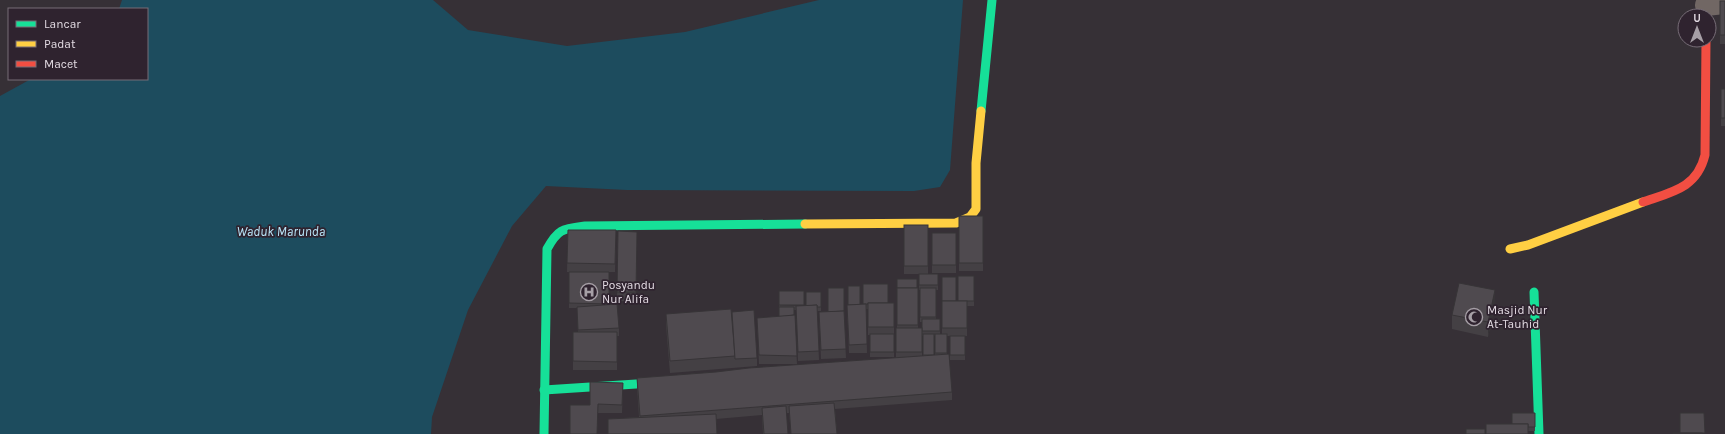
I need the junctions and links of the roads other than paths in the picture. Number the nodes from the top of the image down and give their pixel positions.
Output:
1 (992, 0) edge
2 (1706, 48) edge
3 (1510, 249) dead end
4 (1534, 292) dead end
5 (676, 381) edge
6 (544, 390) junction
7 (544, 434) edge
8 (1539, 434) edge

1 - 6 street
2 - 3 street
4 - 8 street
5 - 6 street
6 - 7 street

